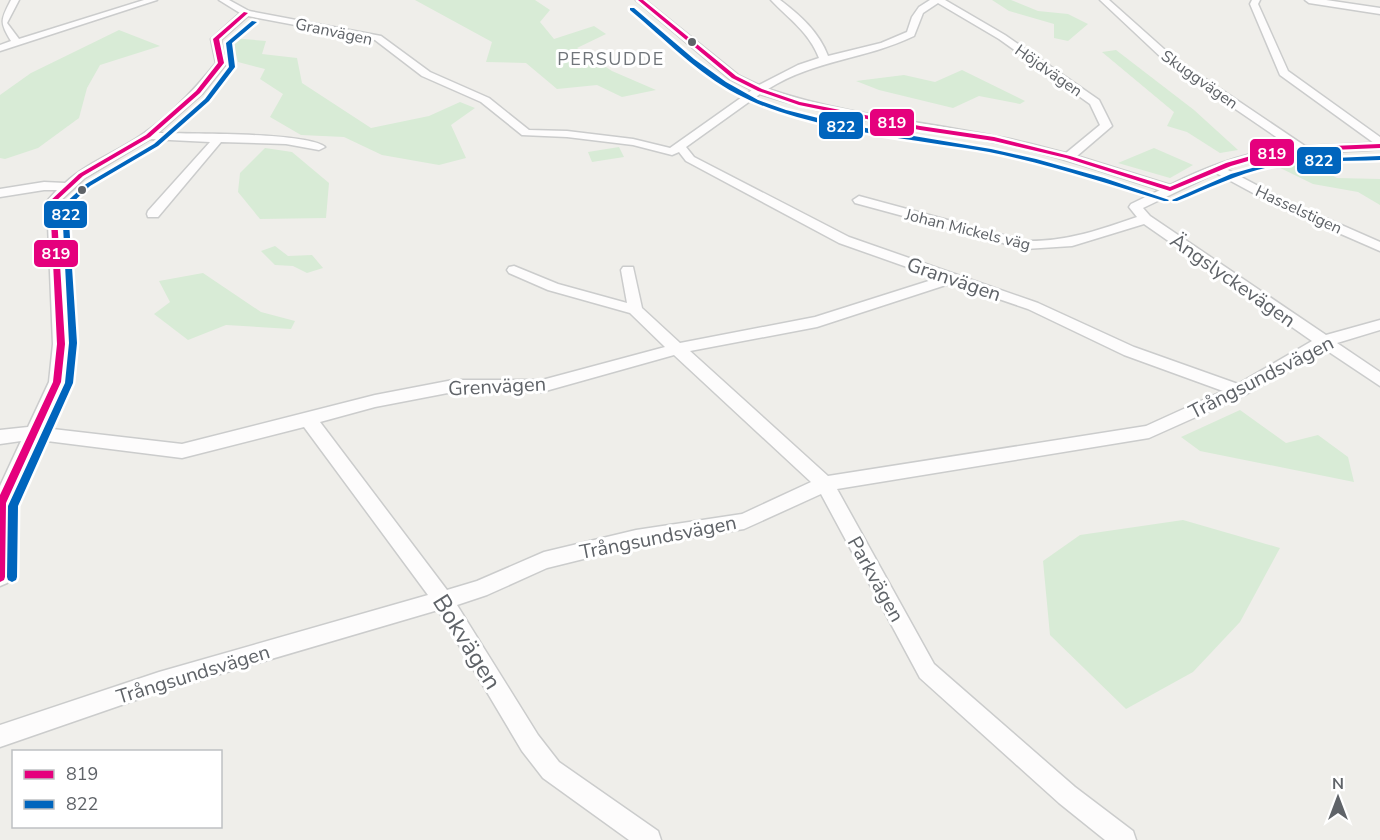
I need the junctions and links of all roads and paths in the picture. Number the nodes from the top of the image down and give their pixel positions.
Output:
1 (15, 0) edge
2 (153, 0) edge
3 (223, 0) edge
4 (640, 0) edge
5 (775, 0) edge
6 (939, 0) edge
7 (1104, 0) edge
8 (1256, 0) edge
9 (1309, 0) edge
10 (1380, 11) edge
11 (246, 13) junction
12 (16, 41) junction
13 (0, 48) edge
14 (825, 61) junction
15 (760, 90) junction
16 (148, 136) junction
17 (218, 139) junction
18 (1380, 142) edge
19 (319, 147) dead end
20 (1380, 147) edge
21 (676, 149) junction
22 (1302, 149) junction
23 (1068, 157) junction
24 (1218, 169) junction
25 (68, 187) junction
26 (1170, 189) junction
27 (0, 194) edge
28 (859, 200) dead end
29 (153, 214) dead end
30 (1145, 219) junction
31 (1380, 247) edge
32 (514, 270) dead end
33 (628, 270) dead end
34 (952, 278) junction
35 (635, 310) junction
36 (1380, 325) edge
37 (1321, 342) junction
38 (680, 348) junction
39 (1380, 380) edge
40 (1239, 391) junction
41 (308, 419) junction
42 (35, 433) junction
43 (0, 437) edge
44 (825, 484) junction
45 (0, 577) edge
46 (443, 600) junction
47 (0, 736) edge
48 (650, 840) edge
49 (1124, 840) edge

1 - 12 street
2 - 12 street
3 - 11 street, Granvägen
4 - 15 street
5 - 14 street
6 - 14 street
6 - 23 street, Höjdvägen
7 - 22 street, Skuggvägen
8 - 18 street
9 - 10 street
11 - 16 street
11 - 21 street, Granvägen
12 - 13 street
14 - 15 street
15 - 21 street
15 - 23 street
16 - 17 street
16 - 25 street
17 - 19 street
17 - 29 street
20 - 22 street
21 - 34 street, Granvägen
22 - 24 street
23 - 26 street
24 - 26 street
24 - 31 street, Hasselstigen
25 - 27 street
25 - 42 street
26 - 30 street
28 - 30 street, Johan Mickels väg
30 - 37 street, Ängslyckevägen
32 - 35 street, Parkvägen
33 - 35 street
34 - 38 street, Grenvägen
34 - 40 street, Granvägen
35 - 38 street, Parkvägen
36 - 37 street, Trångsundsvägen
37 - 39 street, Ängslyckevägen
37 - 40 street, Trångsundsvägen
38 - 41 street, Grenvägen
38 - 44 street, Parkvägen
40 - 44 street, Trångsundsvägen
41 - 42 street, Grenvägen
41 - 46 street, Bokvägen
42 - 43 street, Grenvägen
42 - 45 street
44 - 46 street, Trångsundsvägen
44 - 49 street, Parkvägen
46 - 47 street, Trångsundsvägen
46 - 48 street, Bokvägen

